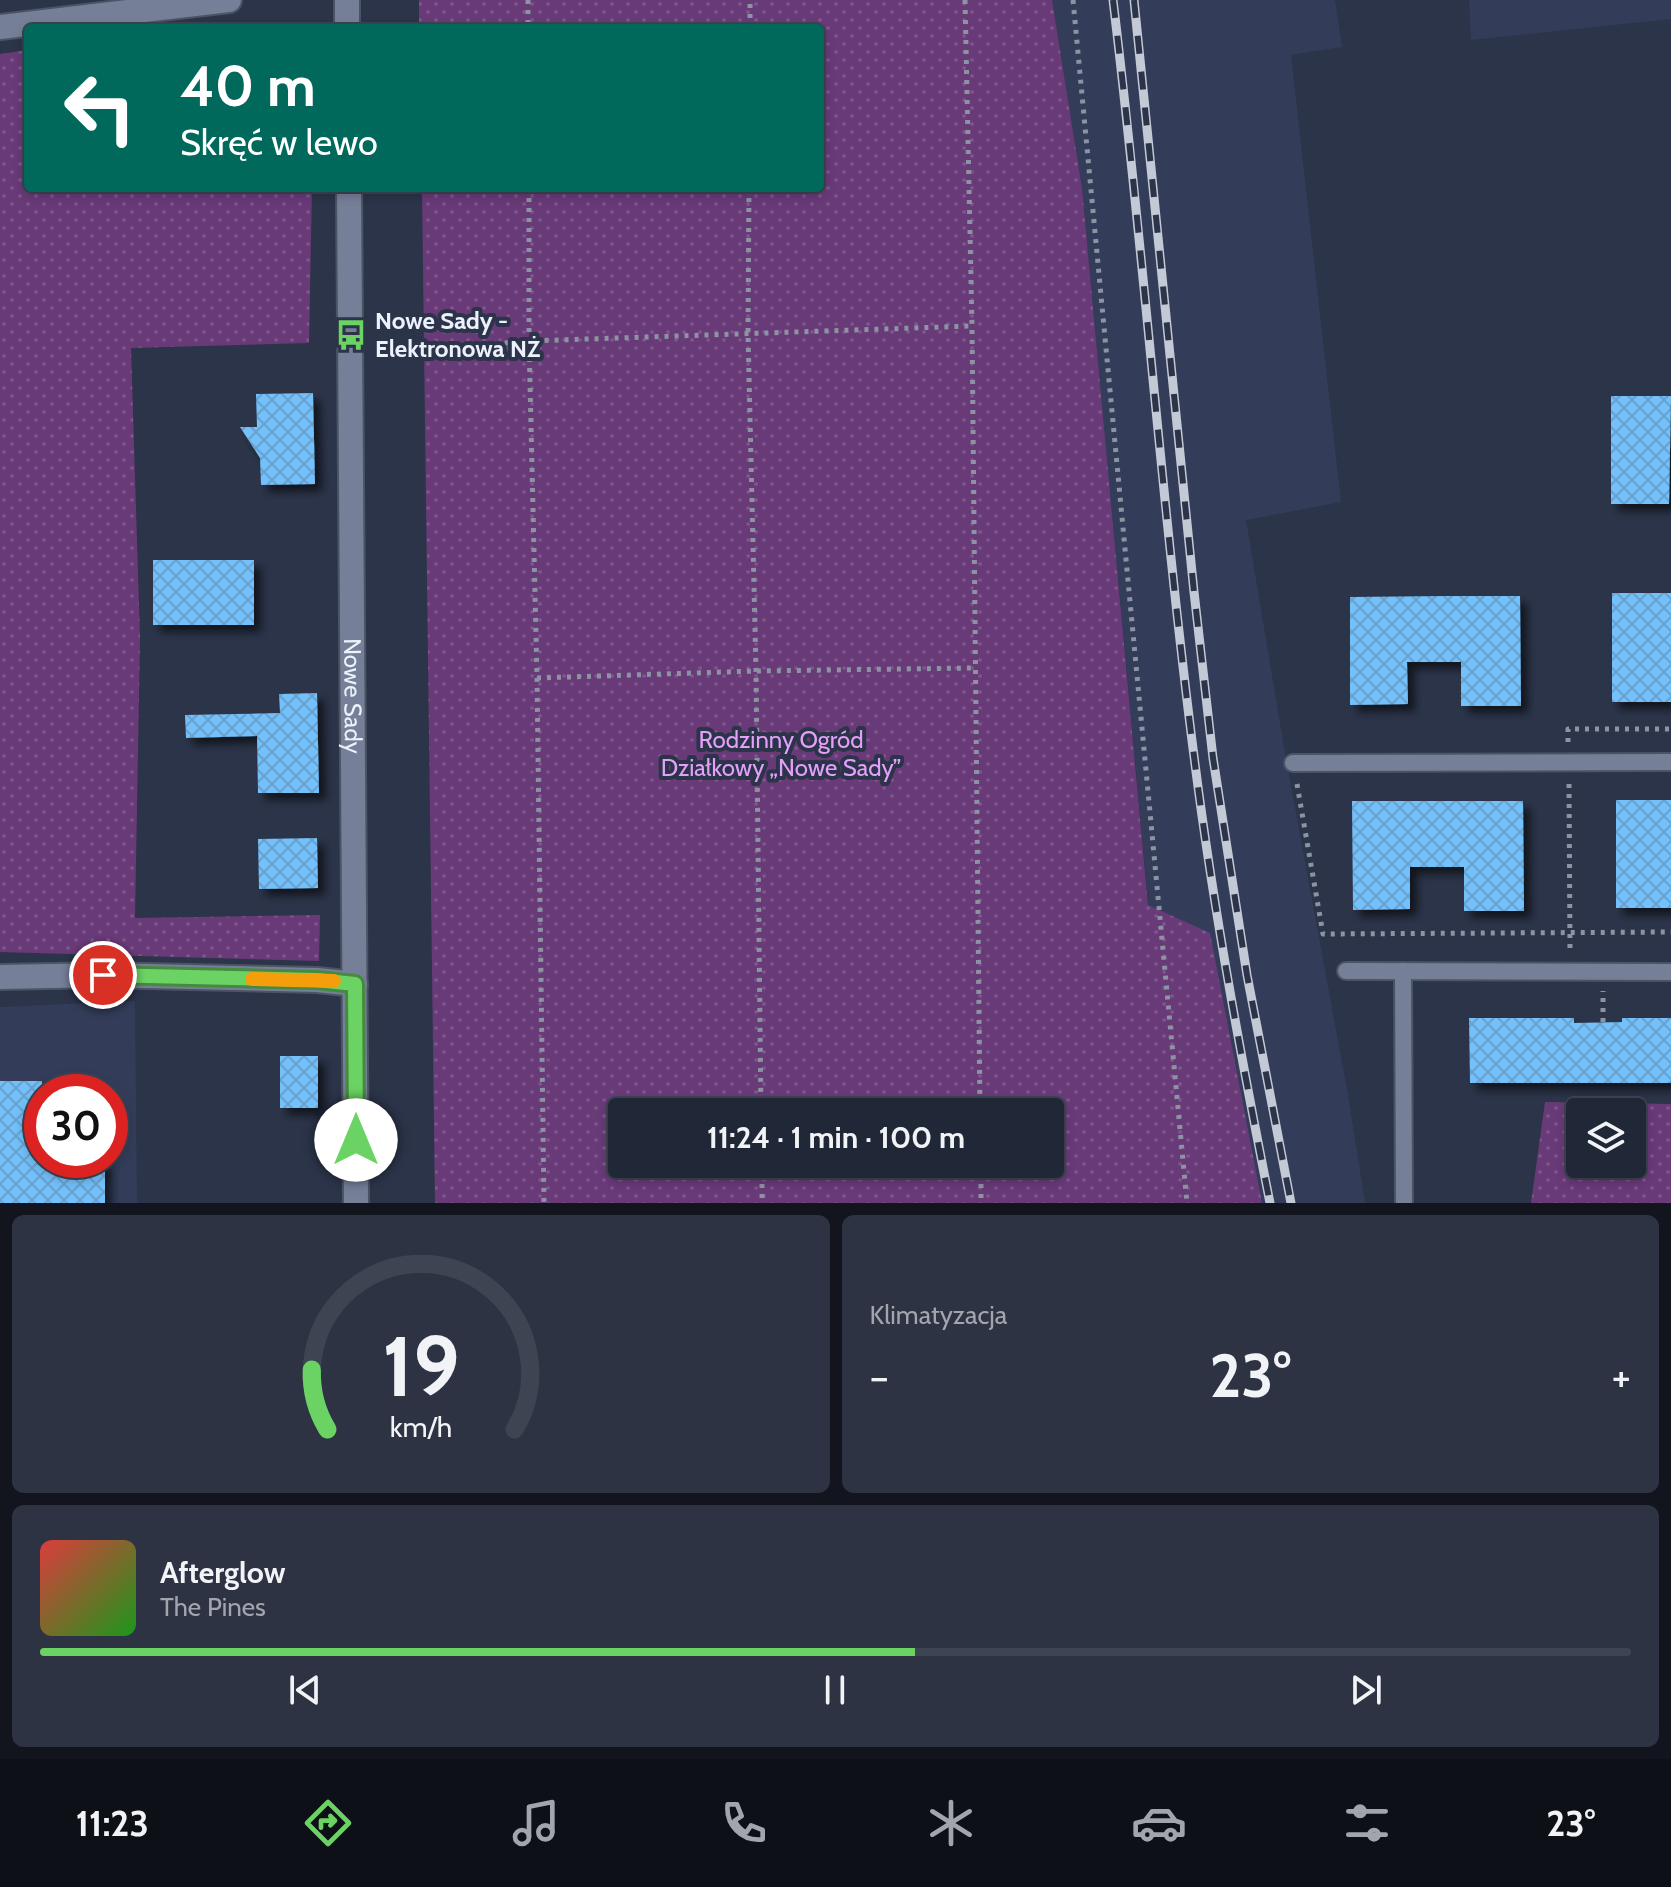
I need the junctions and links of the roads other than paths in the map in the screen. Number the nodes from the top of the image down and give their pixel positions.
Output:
1 (229, 0) edge
2 (347, 0) edge
3 (24, 24) edge
4 (25, 24) edge
5 (347, 24) edge
6 (0, 27) edge
7 (349, 192) edge
8 (1671, 762) edge
9 (1293, 763) road end
10 (1346, 971) dead end
11 (1403, 971) junction
12 (1671, 972) edge
13 (0, 977) edge
14 (355, 984) junction
15 (356, 1203) edge
16 (1404, 1203) edge

1 - 4 street
2 - 5 street
3 - 6 street
7 - 14 street, Nowe Sady
8 - 9 lane
10 - 11 lane
11 - 12 lane
11 - 16 lane
13 - 14 street
14 - 15 street, Nowe Sady

